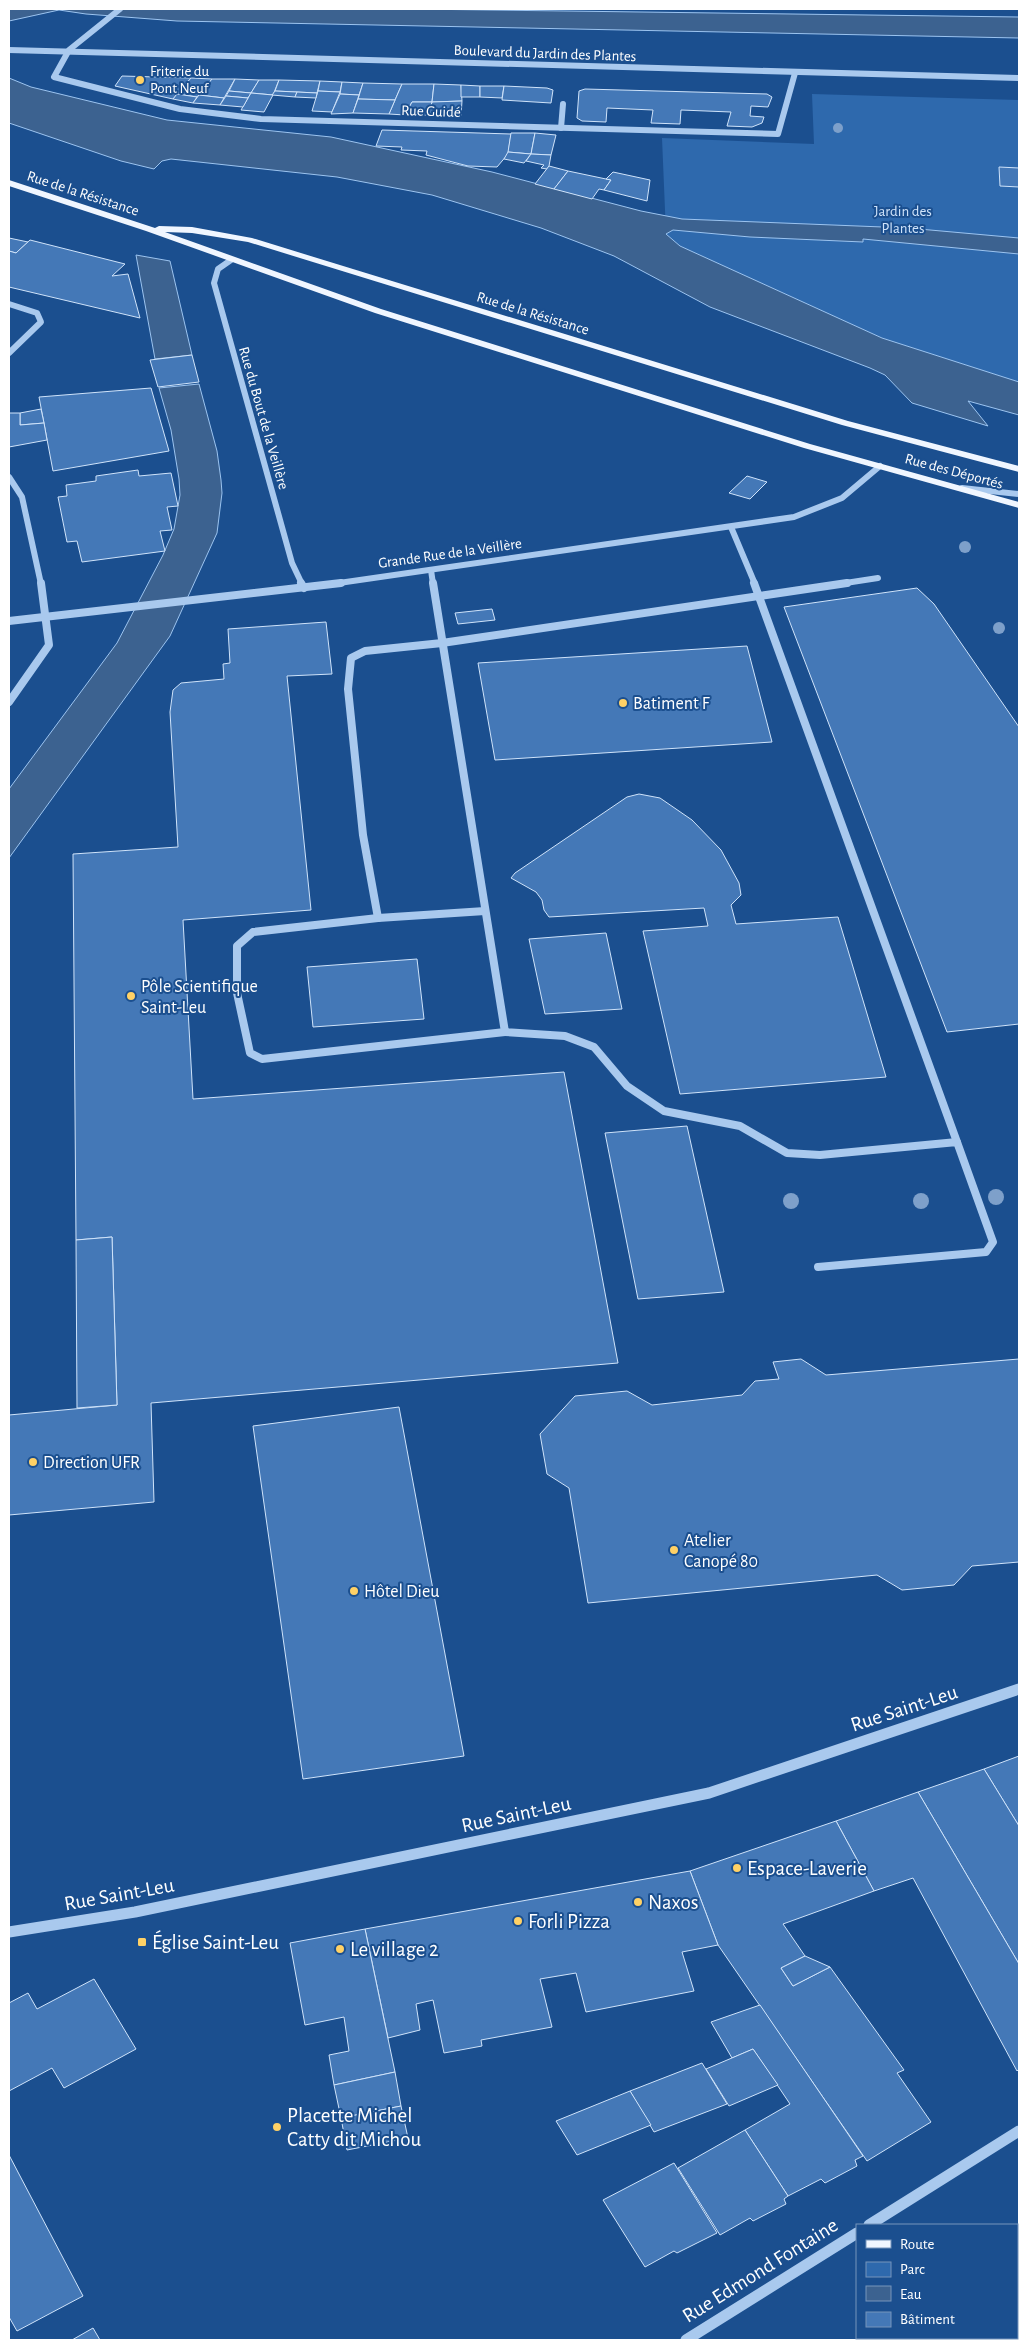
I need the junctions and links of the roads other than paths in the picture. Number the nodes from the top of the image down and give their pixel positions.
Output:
1 (120, 9) edge
2 (10, 50) edge
3 (69, 50) junction
4 (795, 73) junction
5 (1019, 78) edge
6 (563, 104) dead end
7 (561, 128) junction
8 (9, 182) edge
9 (149, 229) junction
10 (231, 260) junction
11 (9, 304) edge
12 (9, 352) edge
13 (905, 439) joint
14 (880, 466) junction
15 (1019, 469) edge
16 (9, 476) edge
17 (962, 488) junction
18 (1019, 494) edge
19 (1019, 504) edge
20 (730, 527) junction
21 (431, 570) junction
22 (878, 578) dead end
23 (304, 588) junction
24 (759, 594) junction
25 (45, 617) junction
26 (9, 621) edge
27 (442, 643) junction
28 (9, 702) edge
29 (485, 911) junction
30 (378, 918) junction
31 (504, 1032) junction
32 (957, 1142) junction
33 (818, 1267) dead end
34 (1019, 1689) edge
35 (9, 1932) edge
36 (1019, 2131) edge
37 (871, 2224) edge
38 (856, 2234) edge
39 (686, 2340) edge

1 - 3 street
2 - 3 street, Boulevard du Jardin des Plantes
3 - 4 street, Boulevard du Jardin des Plantes
3 - 7 street, Rue Guidé
4 - 5 street, Boulevard du Jardin des Plantes
4 - 7 street, Rue Guidé
6 - 7 street
8 - 9 main road, Rue de la Résistance
9 - 10 main road, Rue de la Résistance
9 - 13 main road, Rue de la Résistance
10 - 14 main road, Rue de la Résistance
10 - 23 street, Rue du Bout de la Veillère
11 - 12 street
13 - 15 main road, Rue des Déportés
14 - 17 main road, Rue des Déportés
14 - 20 street, Grande Rue de la Veillère
16 - 25 street
17 - 18 street
17 - 19 main road, Rue des Déportés
20 - 21 street, Grande Rue de la Veillère
20 - 24 street
21 - 23 street, Grande Rue de la Veillère
21 - 27 street
22 - 24 street
23 - 25 street, Grande Rue de la Veillère
24 - 27 street
24 - 32 street
25 - 26 street, Grande Rue de la Veillère
25 - 28 street
27 - 29 street
27 - 30 street
29 - 30 street
29 - 31 street
30 - 31 street
31 - 32 street
32 - 33 street
34 - 35 street, Rue Saint-Leu
36 - 37 street
38 - 39 street, Rue Edmond Fontaine

